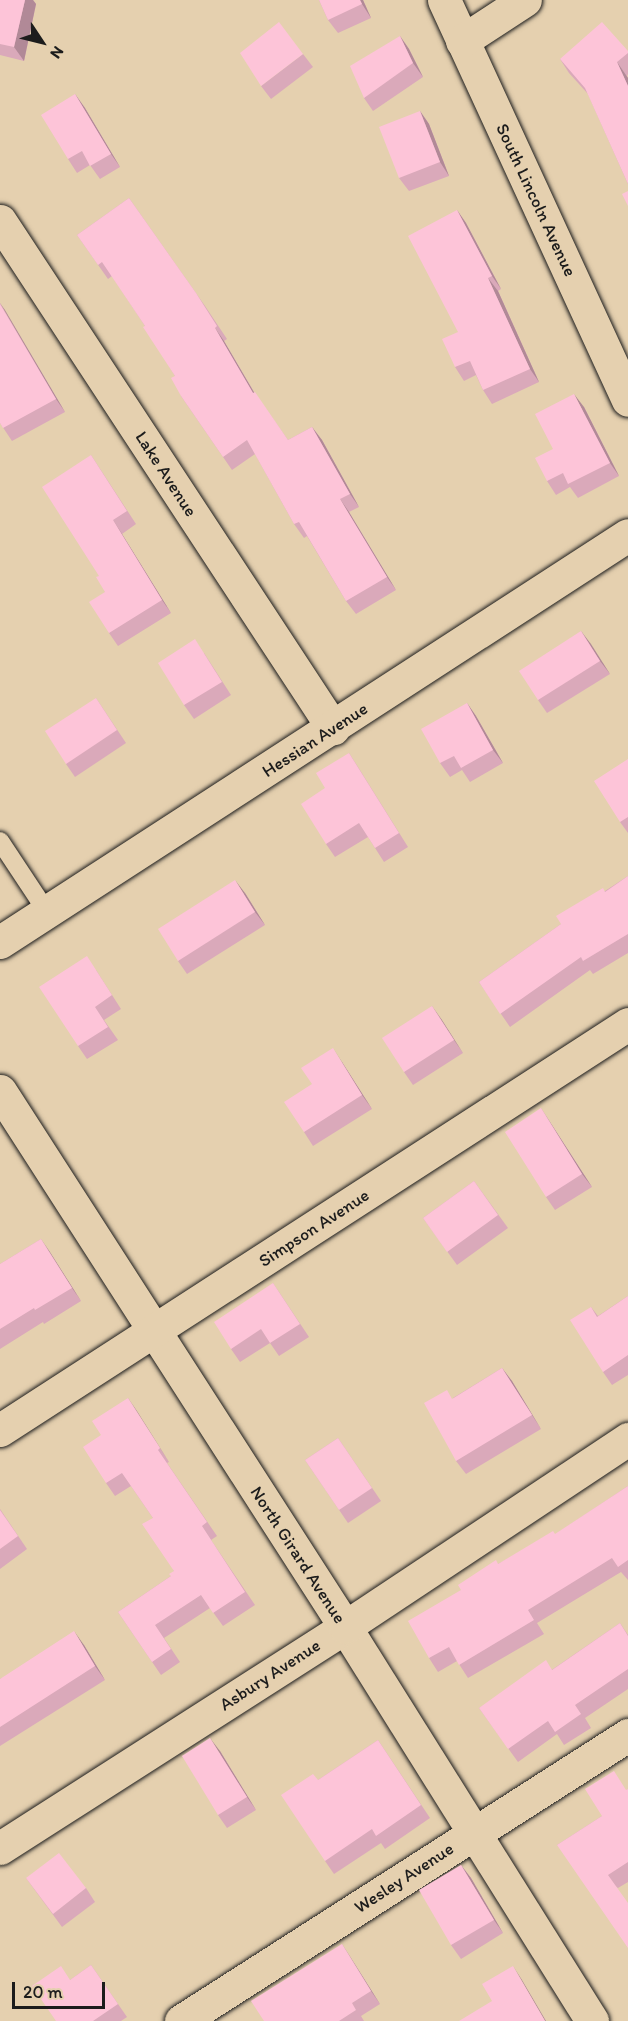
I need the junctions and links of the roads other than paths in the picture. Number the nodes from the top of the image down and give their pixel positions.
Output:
1 (444, 0) edge
2 (525, 0) edge
3 (462, 41) junction
4 (0, 220) edge
5 (628, 400) edge
6 (628, 535) edge
7 (333, 728) junction
8 (0, 841) edge
9 (47, 912) junction
10 (0, 942) edge
11 (628, 1024) edge
12 (0, 1092) edge
13 (153, 1332) junction
14 (0, 1430) edge
15 (628, 1439) edge
16 (345, 1627) junction
17 (628, 1735) edge
18 (473, 1834) junction
19 (0, 1848) edge
20 (181, 2021) edge
21 (592, 2021) edge

1 - 3 street, South Lincoln Avenue
2 - 3 street
3 - 5 street, South Lincoln Avenue
4 - 7 street, Lake Avenue
6 - 7 street, Hessian Avenue
7 - 9 street, Hessian Avenue
8 - 9 lane
9 - 10 street, Hessian Avenue
11 - 13 street, Simpson Avenue
12 - 13 street, North Girard Avenue
13 - 14 street, Simpson Avenue
13 - 16 street, North Girard Avenue
15 - 16 street, Asbury Avenue
16 - 18 street, North Girard Avenue
16 - 19 street, Asbury Avenue
17 - 18 street, Wesley Avenue
18 - 20 street, Wesley Avenue
18 - 21 street, North Girard Avenue

